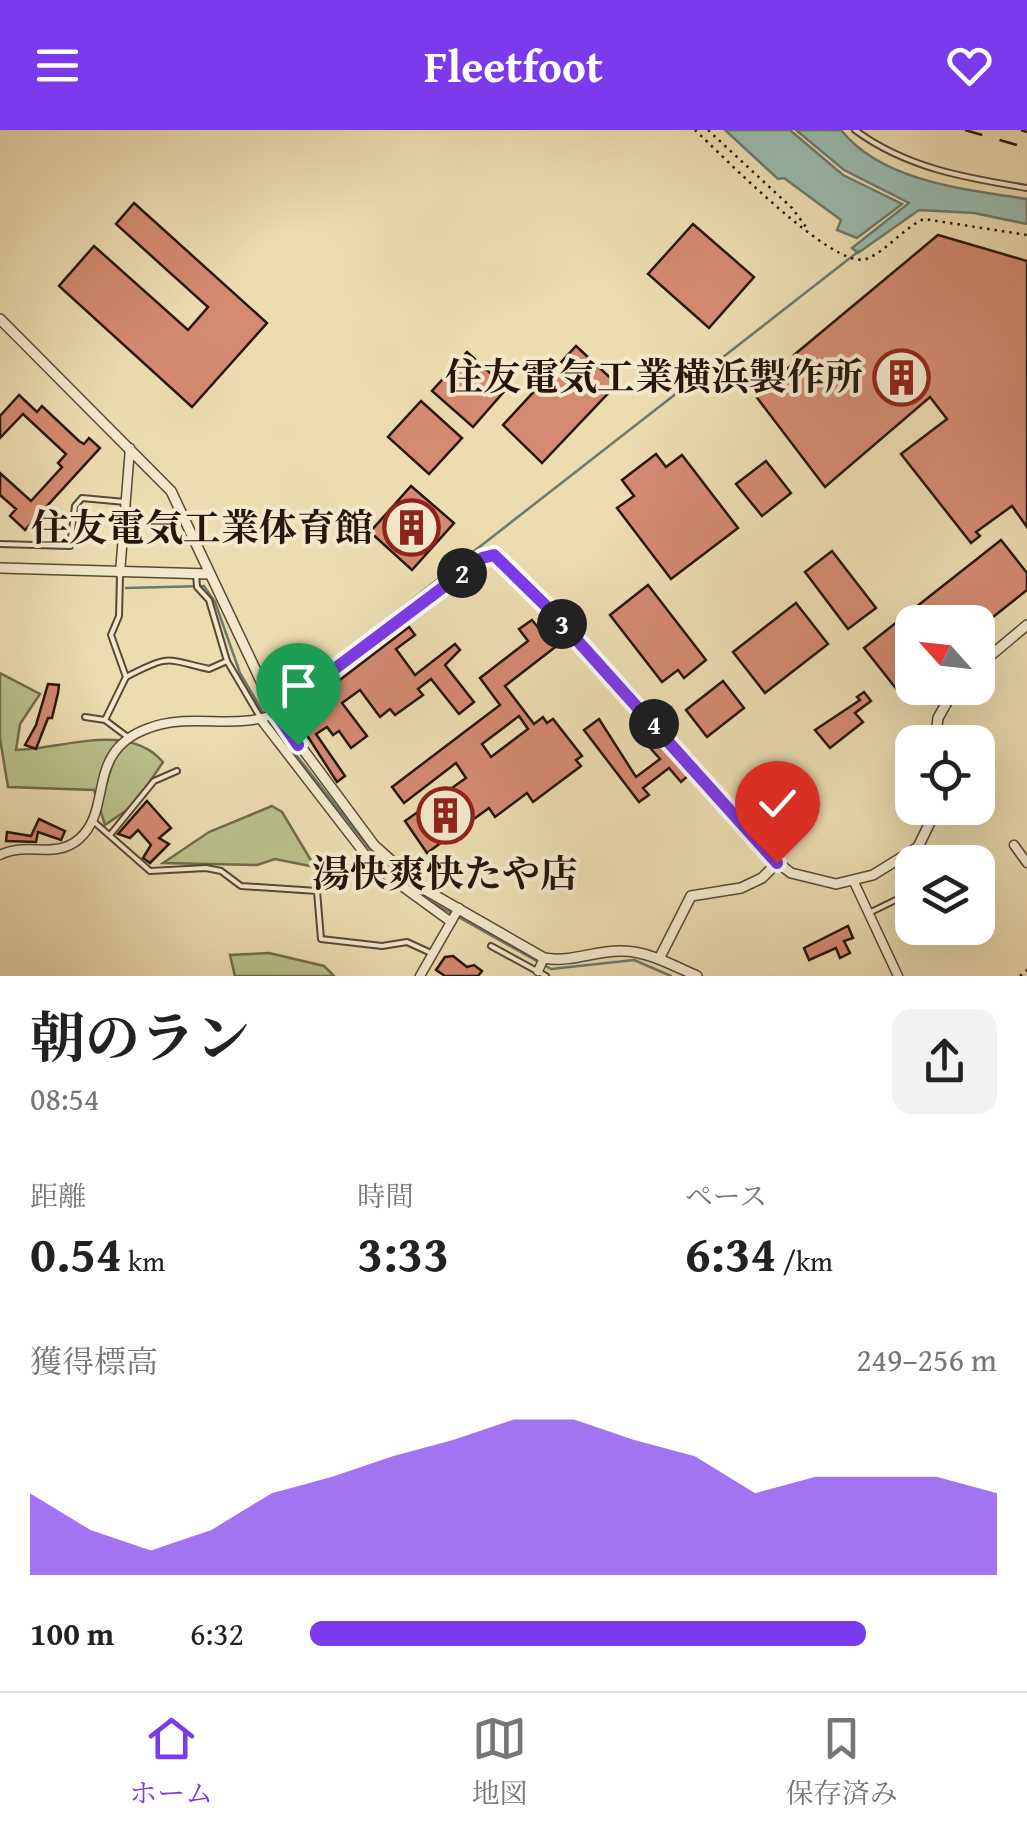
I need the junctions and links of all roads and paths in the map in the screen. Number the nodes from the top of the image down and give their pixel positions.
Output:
1 (695, 130) edge
2 (708, 130) edge
3 (856, 130) edge
4 (1027, 188) edge
5 (810, 233) junction
6 (1027, 234) edge
7 (0, 319) edge
8 (130, 447) junction
9 (125, 502) junction
10 (0, 544) edge
11 (0, 568) edge
12 (120, 573) junction
13 (196, 574) junction
14 (210, 574) junction
15 (1027, 624) edge
16 (995, 651) edge
17 (228, 661) junction
18 (126, 677) junction
19 (270, 715) junction
20 (85, 717) dead end
21 (105, 720) junction
22 (129, 738) junction
23 (178, 771) dead end
24 (93, 820) junction
25 (931, 825) edge
26 (110, 835) junction
27 (1014, 845) dead end
28 (0, 856) edge
29 (1027, 862) edge
30 (777, 863) junction
31 (854, 882) junction
32 (895, 900) edge
33 (459, 908) junction
34 (869, 913) junction
35 (451, 922) junction
36 (491, 946) dead end
37 (431, 953) junction
38 (659, 959) junction
39 (543, 967) edge
40 (1027, 970) edge
41 (420, 976) edge
42 (697, 976) edge
43 (898, 976) edge
44 (1020, 976) edge

1 - 5 path
2 - 5 path
3 - 4 lane
5 - 6 path
7 - 8 street
8 - 9 street
8 - 14 street
9 - 10 lane
9 - 12 street
11 - 12 street
12 - 13 street
12 - 18 lane
13 - 14 street
13 - 17 lane
14 - 19 street
15 - 16 street
17 - 18 lane
17 - 19 lane
18 - 21 lane
19 - 22 street
19 - 30 street
19 - 33 street
19 - 35 street
20 - 21 lane
21 - 22 lane
22 - 24 street
23 - 26 lane
24 - 26 lane
24 - 28 street
25 - 31 street
26 - 37 lane
27 - 29 street
30 - 31 street
30 - 38 street
31 - 34 street
32 - 34 lane
33 - 35 street
33 - 39 street
34 - 43 street
35 - 37 street
36 - 39 lane
37 - 41 street
38 - 39 street
38 - 42 street
40 - 44 path

